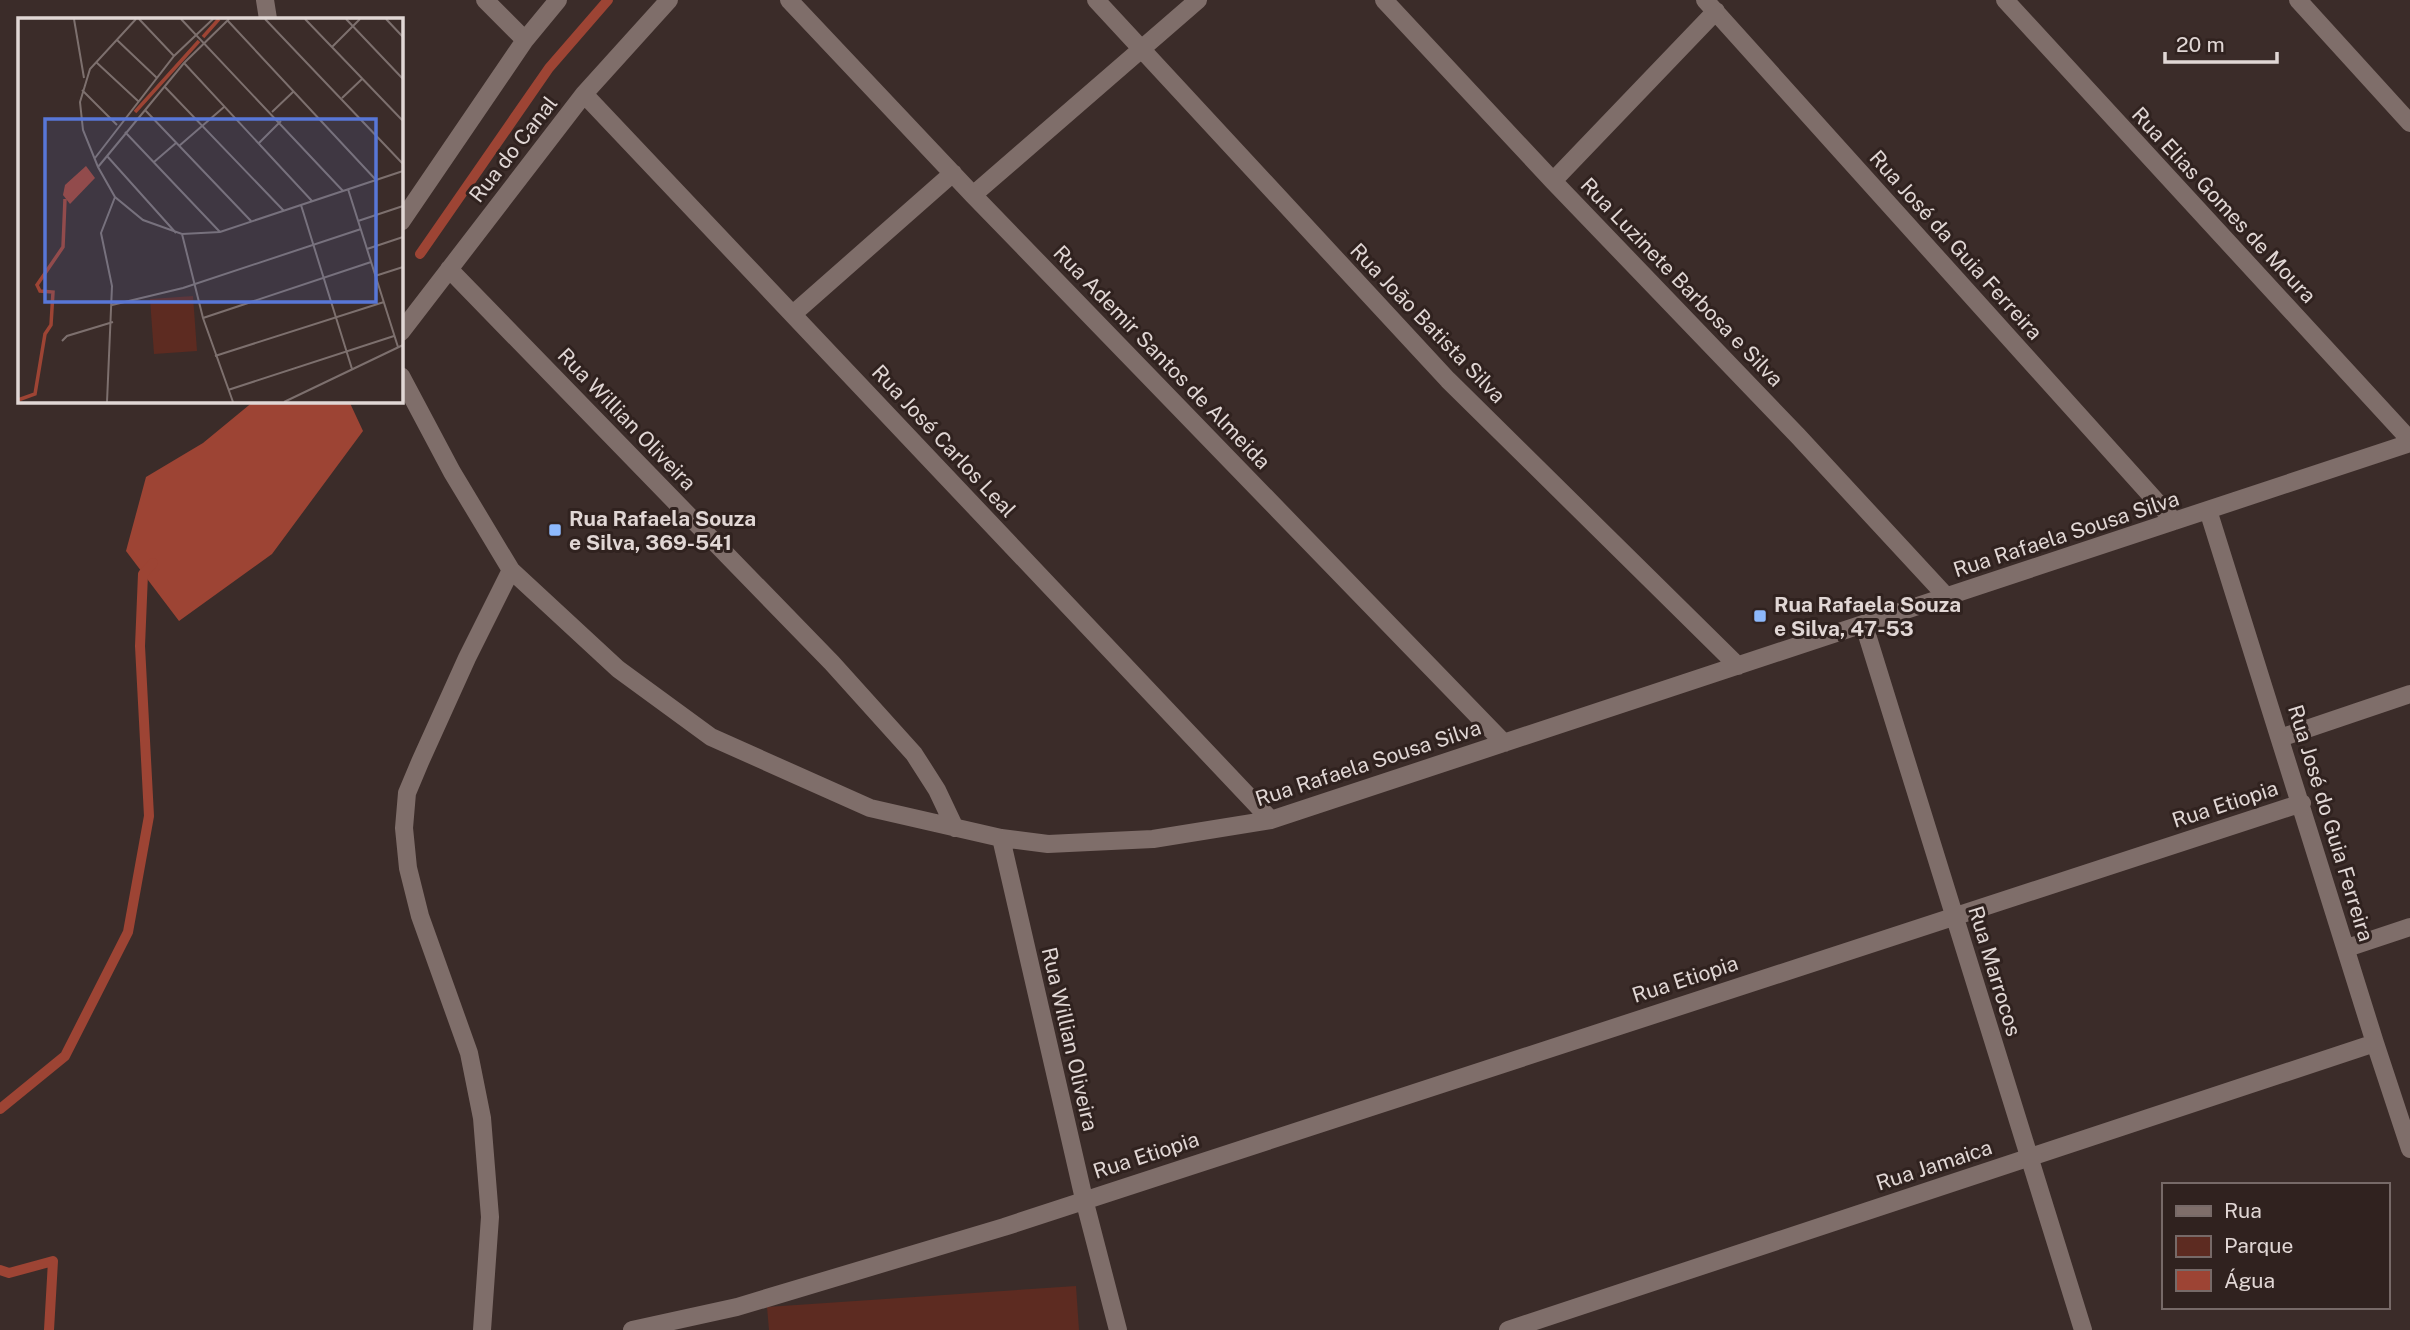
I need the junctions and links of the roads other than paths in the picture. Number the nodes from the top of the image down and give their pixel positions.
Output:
1 (265, 0) edge
2 (485, 0) edge
3 (558, 0) edge
4 (669, 0) edge
5 (789, 0) edge
6 (1096, 0) edge
7 (1198, 0) edge
8 (1384, 0) edge
9 (2005, 0) edge
10 (2298, 0) edge
11 (1710, 6) edge
12 (268, 18) edge
13 (525, 40) junction
14 (1141, 49) junction
15 (584, 94) junction
16 (2410, 123) edge
17 (953, 173) junction
18 (1553, 181) junction
19 (973, 195) junction
20 (402, 221) edge
21 (449, 269) junction
22 (793, 314) junction
23 (402, 331) edge
24 (402, 378) edge
25 (2410, 442) edge
26 (2208, 510) junction
27 (2174, 521) junction
28 (511, 570) junction
29 (1947, 597) junction
30 (1864, 625) junction
31 (1738, 666) junction
32 (2410, 694) edge
33 (2280, 738) junction
34 (1504, 743) junction
35 (2302, 803) junction
36 (1271, 820) junction
37 (955, 828) junction
38 (1000, 838) junction
39 (1954, 915) junction
40 (2410, 927) edge
41 (2347, 948) junction
42 (2375, 1043) junction
43 (2409, 1145) edge
44 (2029, 1157) junction
45 (1084, 1199) junction
46 (482, 1330) edge
47 (632, 1330) edge
48 (1118, 1330) edge
49 (1508, 1330) edge
50 (2083, 1330) edge

1 - 12 street
2 - 13 street
3 - 13 street
4 - 15 street, Rua do Canal
5 - 17 street, Rua Ademir Santos de Almeida
6 - 14 street, Rua João Batista Silva
7 - 14 street
8 - 18 street, Rua Luzinete Barbosa e Silva
9 - 25 street, Rua Elias Gomes de Moura
10 - 16 street
11 - 18 street
11 - 27 street, Rua José da Guia Ferreira
13 - 20 street
14 - 19 street
14 - 31 street, Rua João Batista Silva
15 - 21 street, Rua do Canal
15 - 22 street, Rua José Carlos Leal
17 - 19 street, Rua Ademir Santos de Almeida
17 - 22 street
18 - 29 street, Rua Luzinete Barbosa e Silva
19 - 34 street, Rua Ademir Santos de Almeida
21 - 23 street, Rua do Canal
21 - 37 street, Rua Willian Oliveira
22 - 36 street, Rua José Carlos Leal
24 - 28 street, Rua Rafaela Sousa Silva
25 - 26 street, Rua Rafaela Sousa Silva
26 - 27 street, Rua Rafaela Sousa Silva
26 - 33 street, Rua José do Guia Ferreira
27 - 29 street, Rua Rafaela Sousa Silva
28 - 37 street, Rua Rafaela Sousa Silva
28 - 46 street
29 - 30 street, Rua Rafaela Sousa Silva
30 - 31 street, Rua Rafaela Sousa Silva
30 - 39 street, Rua Marrocos
31 - 34 street, Rua Rafaela Sousa Silva
32 - 33 street
33 - 35 street, Rua José do Guia Ferreira
34 - 36 street, Rua Rafaela Sousa Silva
35 - 39 street, Rua Etiopia
35 - 41 street, Rua José do Guia Ferreira
36 - 38 street, Rua Rafaela Sousa Silva
37 - 38 street, Rua Rafaela Sousa Silva
38 - 45 street, Rua Willian Oliveira
39 - 44 street, Rua Marrocos
39 - 45 street, Rua Etiopia
40 - 41 street
41 - 42 street, Rua José do Guia Ferreira
42 - 43 street, Rua José do Guia Ferreira
42 - 44 street, Rua Jamaica
44 - 49 street, Rua Jamaica
44 - 50 street, Rua Marrocos
45 - 47 street, Rua Etiopia
45 - 48 street, Rua Willian Oliveira

